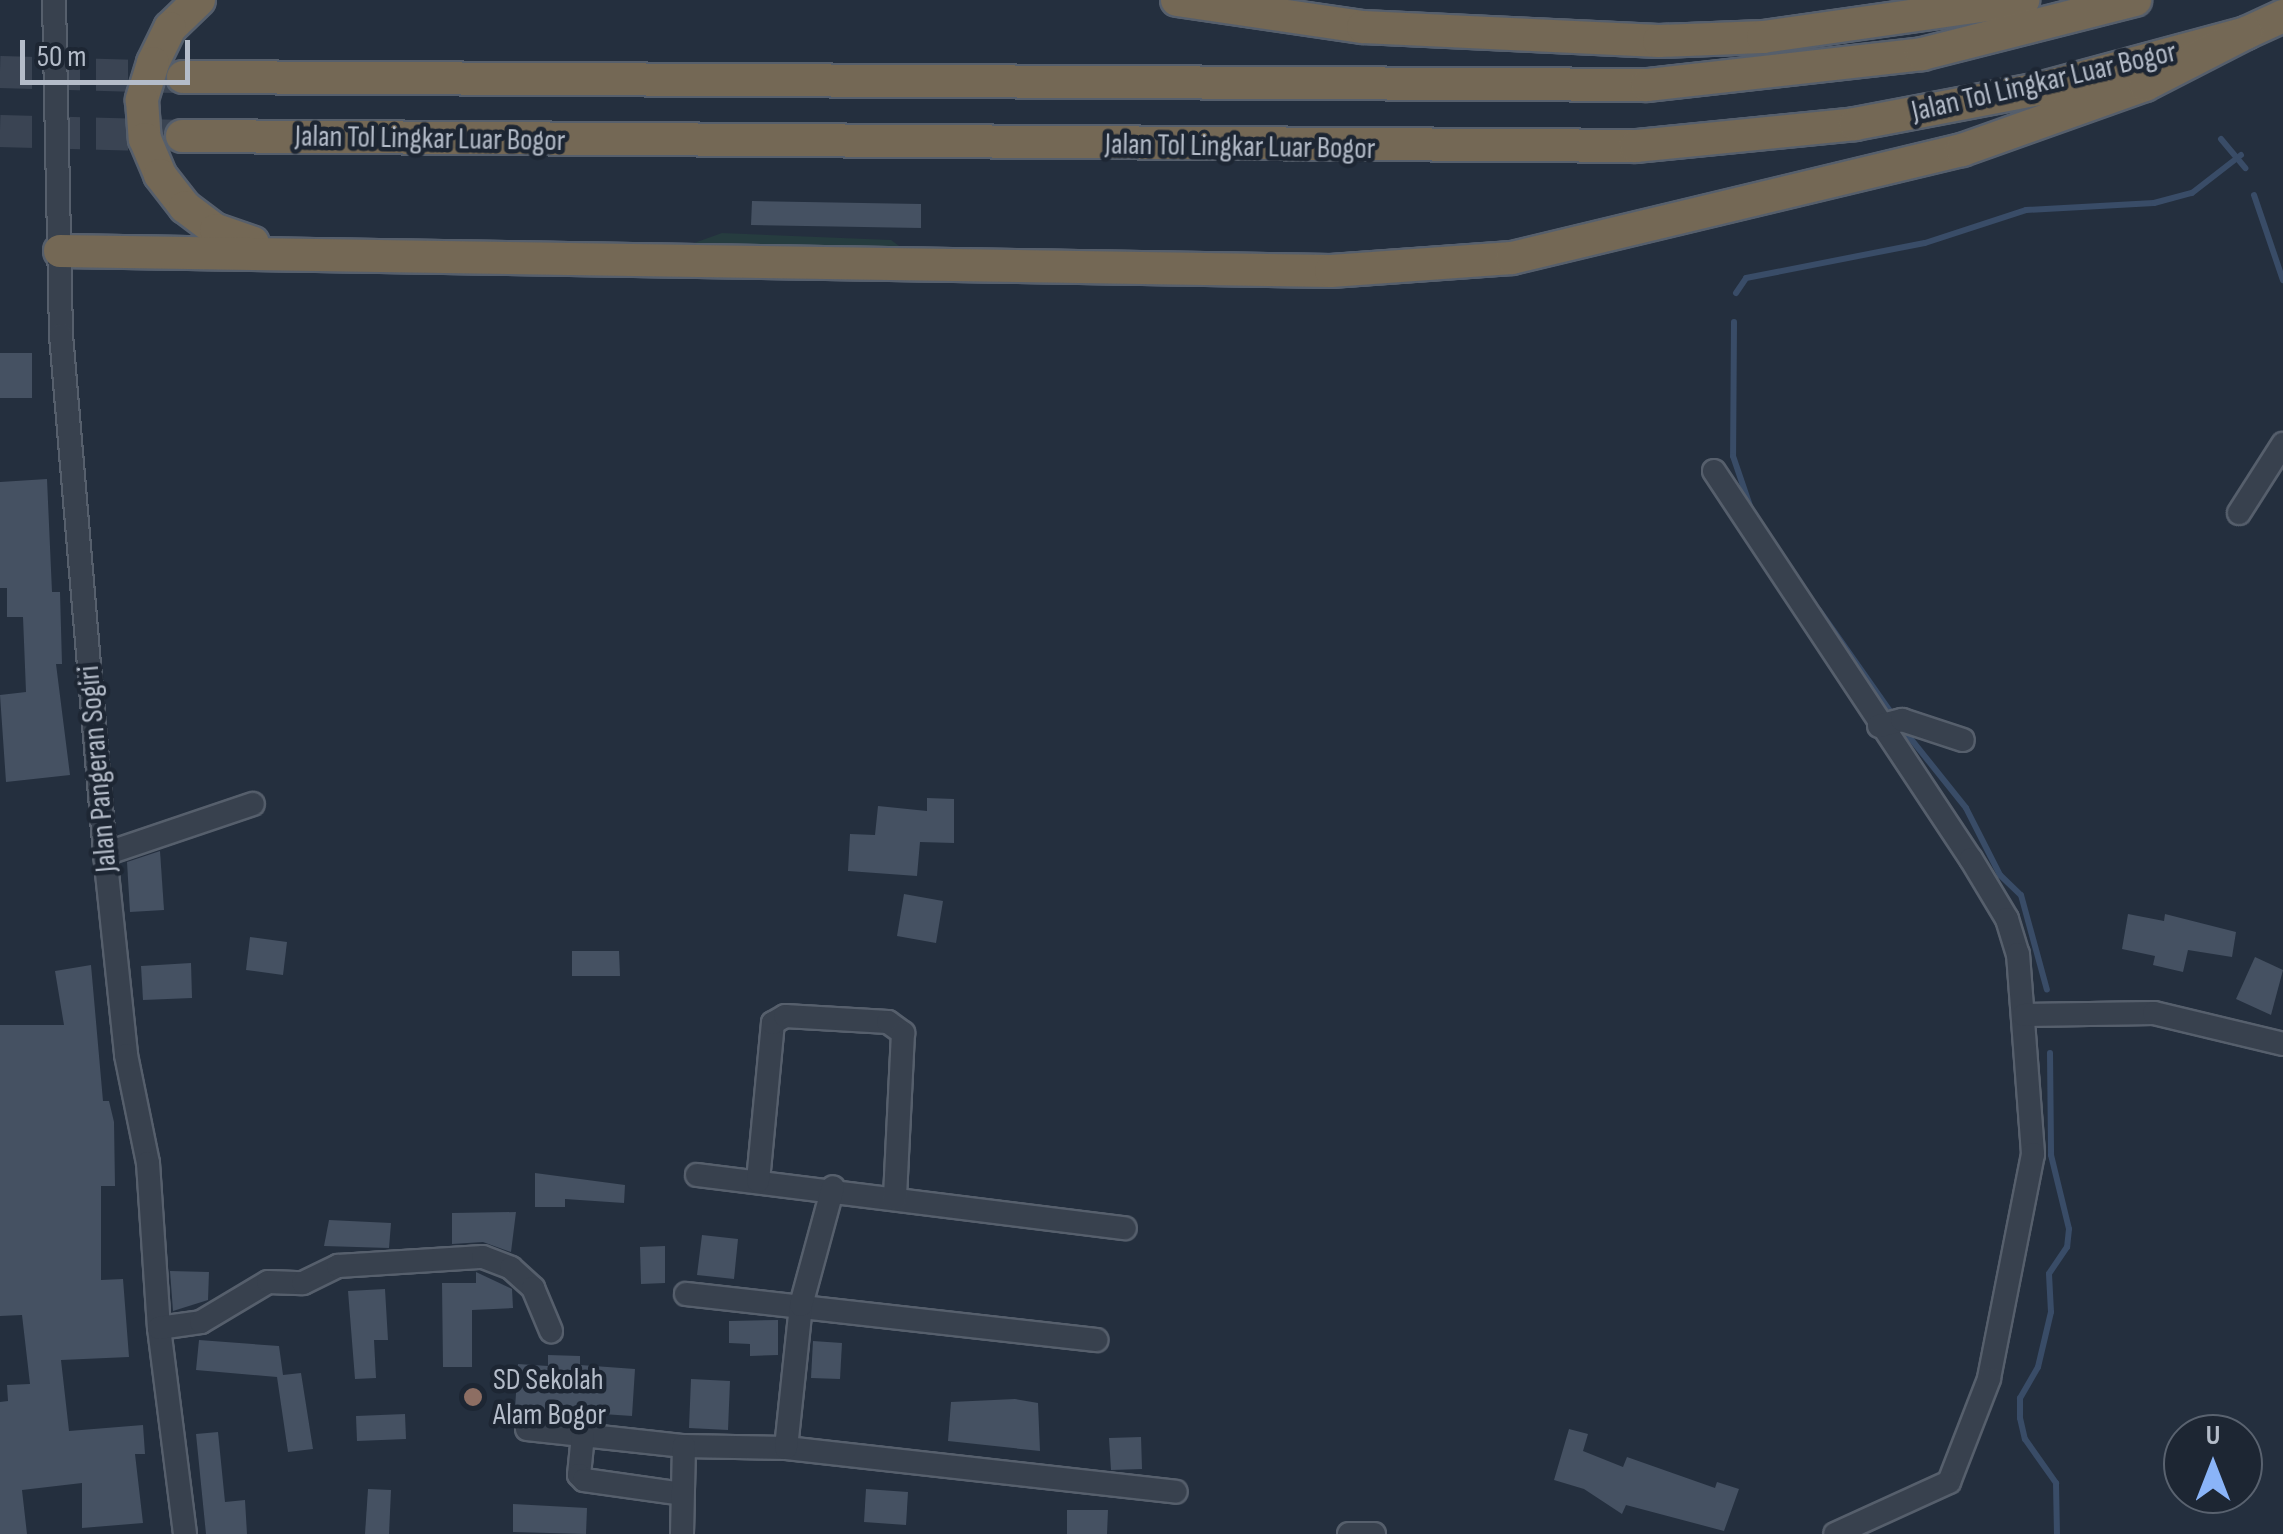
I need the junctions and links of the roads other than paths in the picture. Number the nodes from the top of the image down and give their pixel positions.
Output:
1 (54, 0) edge
2 (199, 0) edge
3 (1177, 0) edge
4 (2024, 0) edge
5 (2135, 0) edge
6 (2283, 16) edge
7 (2246, 33) junction
8 (183, 77) tunnel mouth
9 (182, 136) tunnel mouth
10 (60, 250) junction
11 (302, 250) junction
12 (2283, 444) edge
13 (1714, 471) dead end
14 (2239, 513) dead end
15 (1879, 726) junction
16 (1964, 740) dead end
17 (252, 804) dead end
18 (105, 854) junction
19 (2024, 1015) junction
20 (2283, 1044) edge
21 (696, 1175) dead end
22 (758, 1181) junction
23 (833, 1187) junction
24 (896, 1200) junction
25 (1125, 1228) dead end
26 (686, 1294) dead end
27 (801, 1305) junction
28 (158, 1328) junction
29 (552, 1330) dead end
30 (1096, 1340) dead end
31 (527, 1429) dead end
32 (583, 1435) junction
33 (684, 1446) junction
34 (786, 1448) junction
35 (1176, 1492) dead end
36 (682, 1494) junction
37 (185, 1534) edge
38 (682, 1534) edge
39 (1349, 1534) edge
40 (1374, 1534) edge
41 (1835, 1534) edge

1 - 10 street, Jalan Pangeran Sogiri
2 - 11 highway
3 - 4 highway
5 - 8 highway, Jalan Tol Lingkar Luar Bogor
6 - 7 highway, Jalan Tol Lingkar Luar Bogor
7 - 9 highway, Jalan Tol Lingkar Luar Bogor
7 - 11 highway
10 - 11 highway
10 - 18 street, Jalan Pangeran Sogiri
12 - 14 street
13 - 15 street
15 - 16 street
15 - 19 street
17 - 18 street
18 - 28 street, Jalan Pangeran Sogiri
19 - 20 street
19 - 41 street
21 - 22 street
22 - 23 street
22 - 24 street
23 - 24 street
23 - 27 street
24 - 25 street
26 - 27 street
27 - 30 street
27 - 34 street
28 - 29 street
28 - 37 street, Jalan Pangeran Sogiri
31 - 32 street
32 - 33 street
32 - 36 street
33 - 34 street
33 - 36 street
34 - 35 street
36 - 38 street
39 - 40 street

